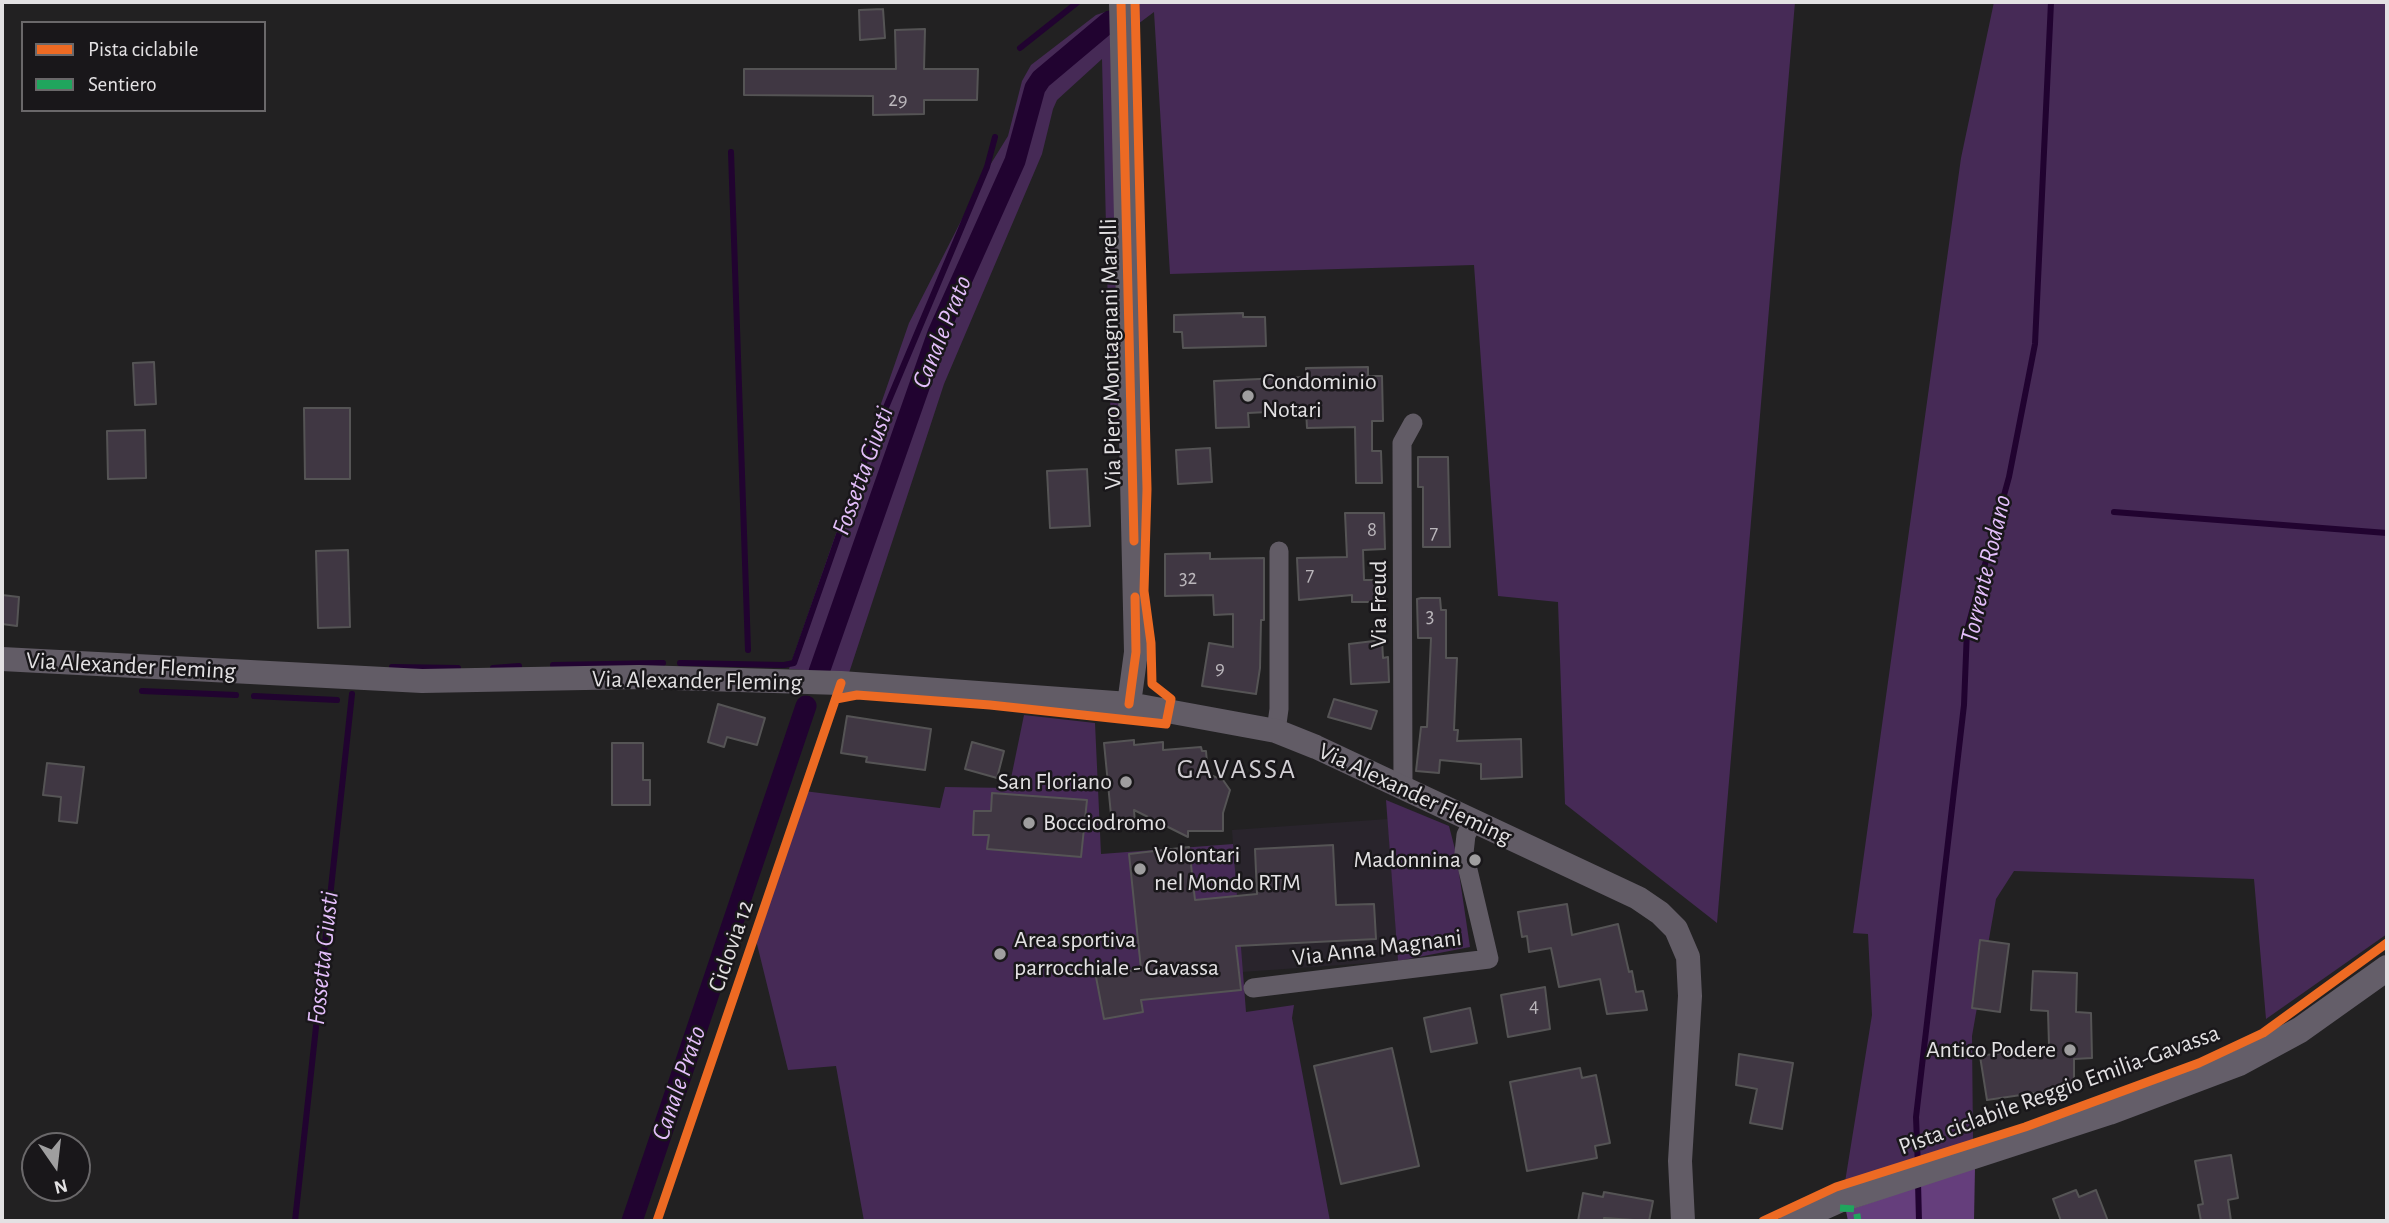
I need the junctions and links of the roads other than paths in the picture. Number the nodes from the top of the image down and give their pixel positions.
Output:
1 (1121, 2) edge
2 (1413, 423) dead end
3 (1279, 551) dead end
4 (2, 659) edge
5 (1129, 704) junction
6 (1276, 731) junction
7 (1403, 788) junction
8 (1474, 820) junction
9 (2387, 968) edge
10 (1253, 988) dead end
11 (1683, 1221) edge
12 (1792, 1221) edge

1 - 5 street, Via Piero Montagnani Marelli
2 - 7 street, Via Freud
3 - 6 street
4 - 5 street, Via Alexander Fleming
5 - 6 street, Via Alexander Fleming
6 - 7 street, Via Alexander Fleming
7 - 8 street, Via Alexander Fleming
8 - 10 street, Via Anna Magnani
8 - 11 street, Via Alexander Fleming
9 - 12 main road

